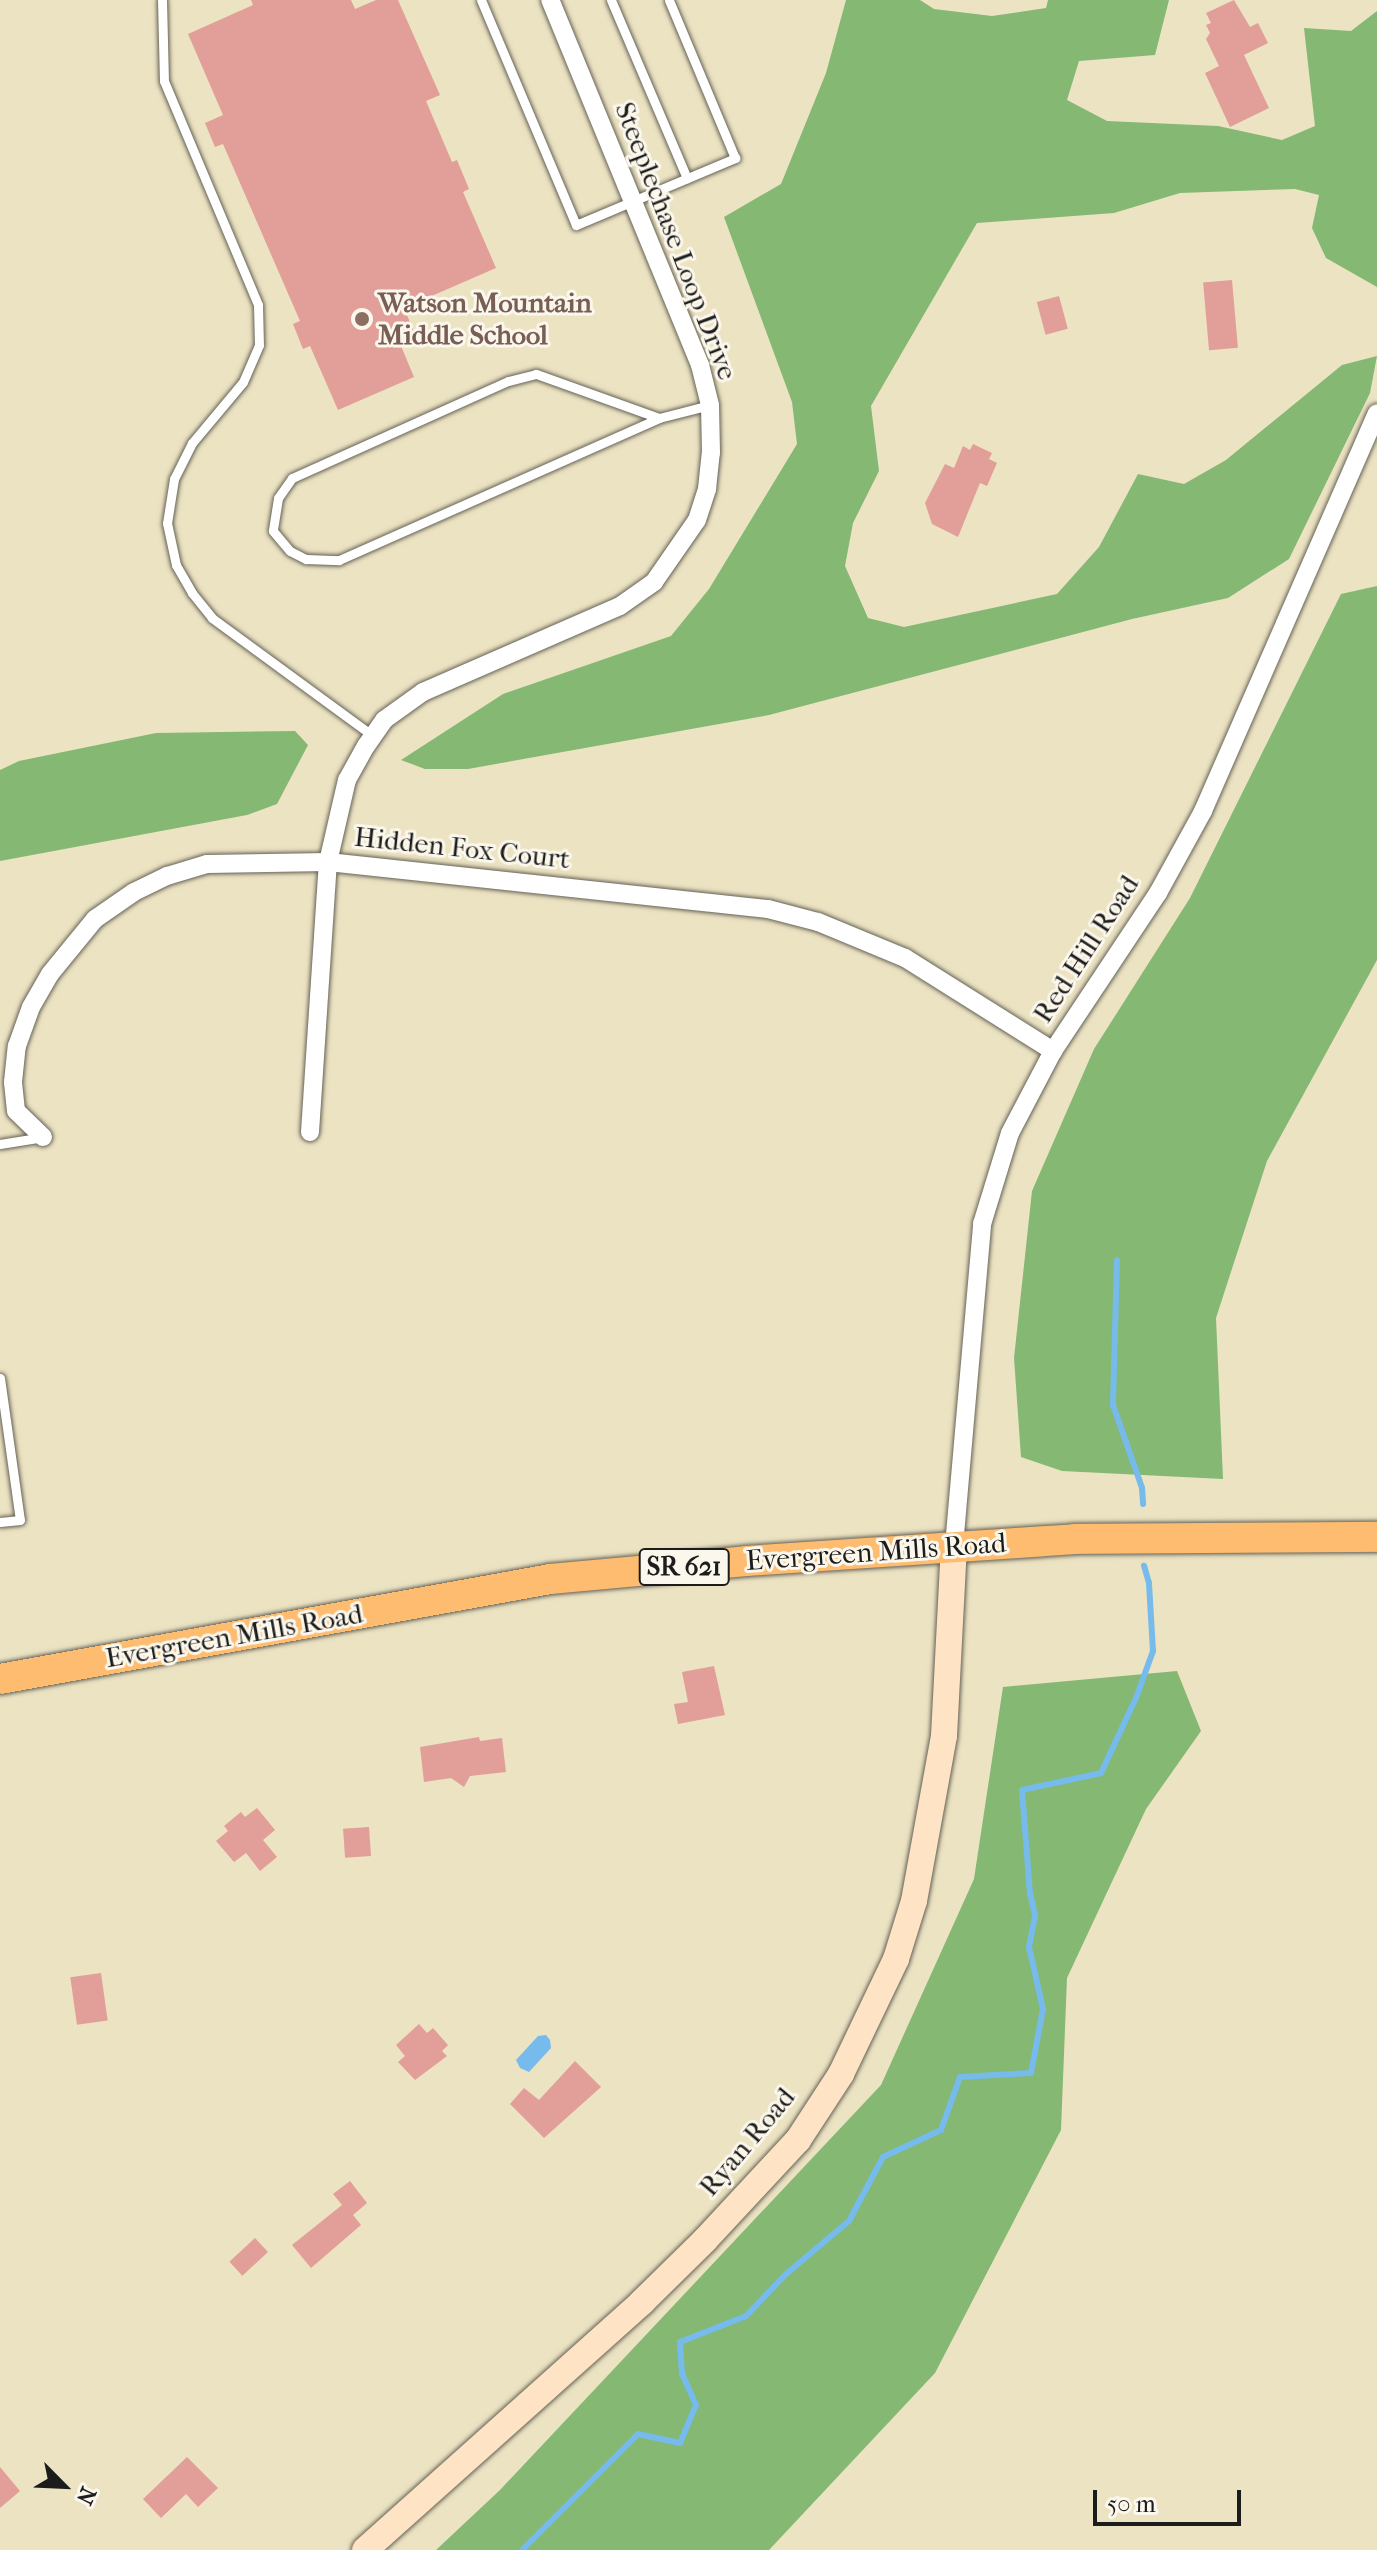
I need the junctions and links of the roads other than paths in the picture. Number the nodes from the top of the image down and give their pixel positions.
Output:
1 (162, 0) edge
2 (481, 0) edge
3 (550, 0) edge
4 (611, 0) edge
5 (669, 0) edge
6 (687, 178) junction
7 (632, 200) junction
8 (710, 405) junction
9 (1377, 413) edge
10 (659, 418) junction
11 (373, 736) junction
12 (328, 862) junction
13 (1053, 1051) junction
14 (310, 1132) dead end
15 (43, 1137) joint
16 (0, 1144) edge
17 (0, 1378) edge
18 (0, 1522) edge
19 (1377, 1537) edge
20 (954, 1546) junction
21 (0, 1679) edge
22 (365, 2550) edge

1 - 11 lane
2 - 7 lane
3 - 7 street, Steeplechase Loop Drive
4 - 6 lane
5 - 6 lane
6 - 7 lane
7 - 8 street, Steeplechase Loop Drive
8 - 10 lane
8 - 11 street, Steeplechase Loop Drive
9 - 13 street, Red Hill Road
10 - 10 lane
11 - 12 street, Steeplechase Loop Drive
12 - 13 street, Hidden Fox Court
12 - 14 street, Steeplechase Loop Drive
12 - 15 street, Hidden Fox Court
13 - 20 street, Red Hill Road
15 - 16 lane
17 - 18 lane
19 - 20 main road, Evergreen Mills Road / SR 621
20 - 21 main road, Evergreen Mills Road / SR 621
20 - 22 main road, Ryan Road

